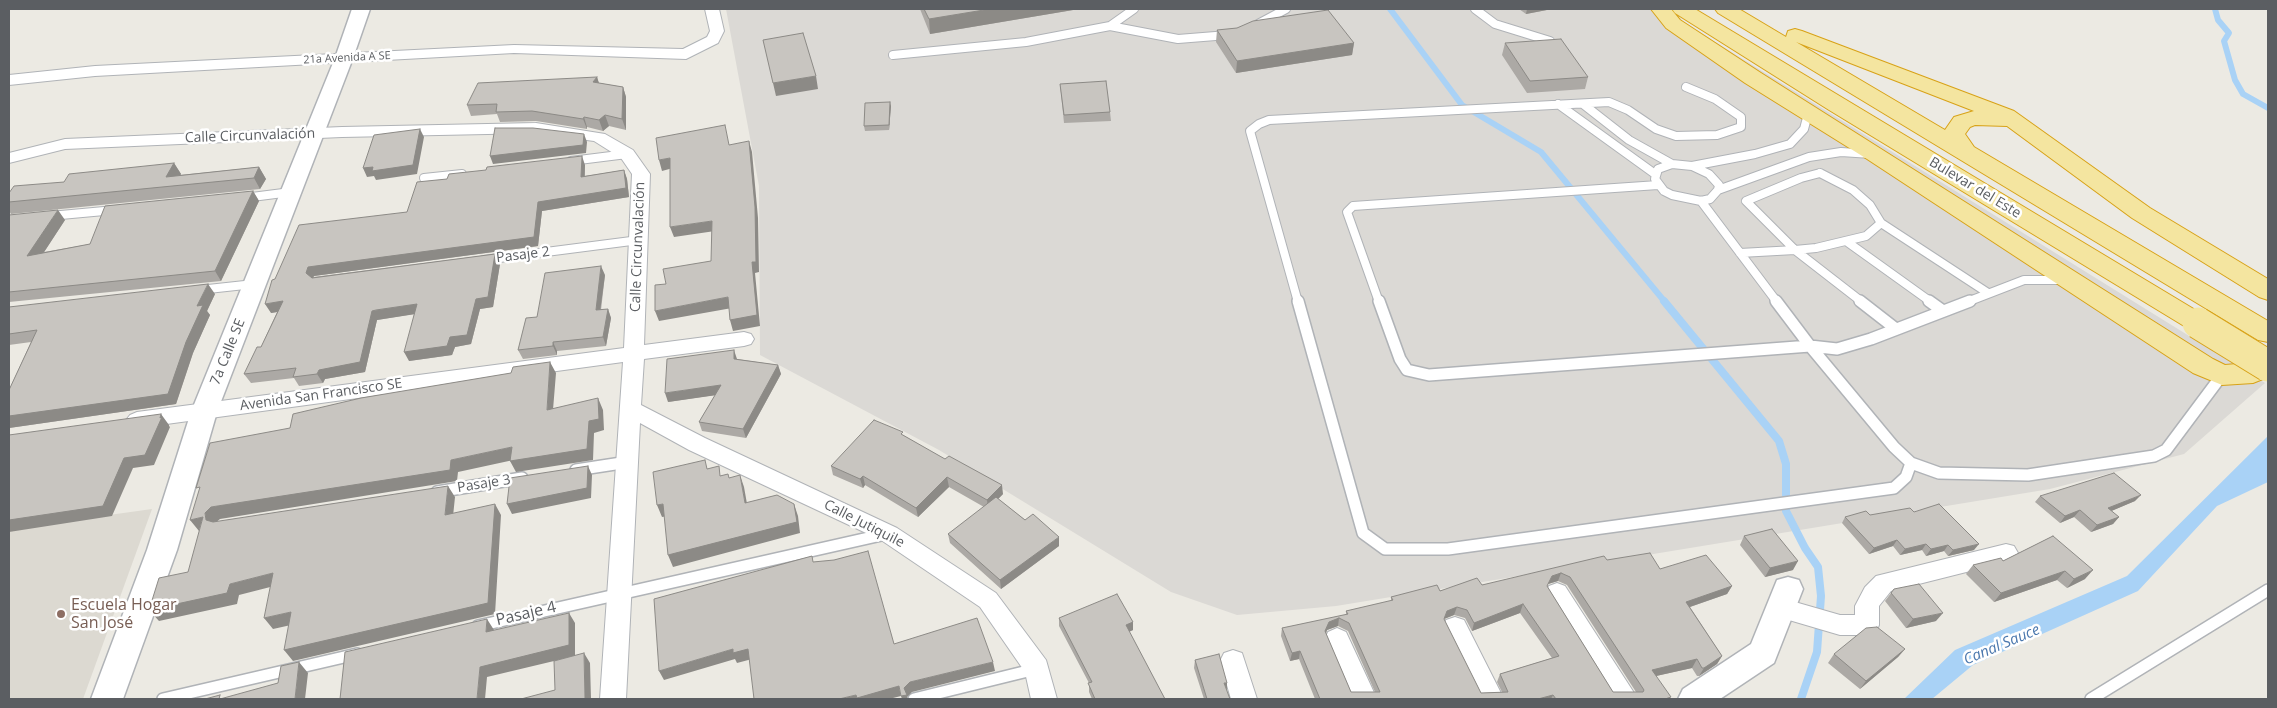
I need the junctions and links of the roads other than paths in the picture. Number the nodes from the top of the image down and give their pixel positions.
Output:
1 (361, 9) edge
2 (712, 9) edge
3 (1134, 9) edge
4 (1286, 9) edge
5 (1475, 9) edge
6 (1661, 9) edge
7 (1682, 9) edge
8 (1726, 9) edge
9 (1110, 26) junction
10 (1251, 27) edge
11 (1235, 34) edge
12 (1550, 41) edge
13 (893, 55) dead end
14 (344, 58) junction
15 (1768, 62) junction
16 (9, 80) edge
17 (1686, 87) dead end
18 (1558, 104) junction
19 (1583, 104) junction
20 (1808, 114) junction
21 (2027, 129) junction
22 (312, 133) junction
23 (1964, 150) junction
24 (627, 154) junction
25 (1875, 154) junction
26 (9, 158) edge
27 (559, 162) edge
28 (1672, 164) junction
29 (1692, 166) junction
30 (472, 173) edge
31 (1655, 174) junction
32 (424, 178) dead end
33 (1658, 185) junction
34 (2023, 185) junction
35 (1718, 190) junction
36 (291, 192) junction
37 (237, 198) edge
38 (1701, 201) junction
39 (128, 209) edge
40 (39, 218) edge
41 (1881, 223) junction
42 (639, 240) junction
43 (1846, 241) junction
44 (1795, 250) junction
45 (1740, 253) junction
46 (473, 261) edge
47 (2069, 281) junction
48 (255, 284) junction
49 (2134, 284) junction
50 (186, 291) edge
51 (2268, 291) edge
52 (1988, 293) junction
53 (1943, 311) junction
54 (1896, 330) junction
55 (2268, 333) edge
56 (744, 339) dead end
57 (1810, 346) junction
58 (634, 354) junction
59 (2268, 365) edge
60 (2222, 375) junction
61 (629, 408) junction
62 (204, 412) junction
63 (116, 423) edge
64 (628, 462) junction
65 (1911, 463) junction
66 (560, 472) edge
67 (531, 477) edge
68 (424, 494) edge
69 (889, 534) junction
70 (2006, 553) dead end
71 (2268, 590) edge
72 (618, 593) junction
73 (1557, 593) dead end
74 (1791, 604) joint
75 (1455, 627) dead end
76 (463, 629) edge
77 (1337, 639) dead end
78 (366, 652) edge
79 (1233, 661) dead end
80 (1037, 668) junction
81 (107, 699) edge
82 (164, 699) edge
83 (613, 699) edge
84 (914, 699) edge
85 (1044, 699) edge
86 (1244, 699) edge
87 (1364, 699) edge
88 (1491, 699) edge
89 (1625, 699) edge
90 (1694, 699) edge
91 (2091, 699) edge

1 - 14 street, 7a Calle SE
2 - 14 street, 21a Avenida A SE
3 - 9 lane
4 - 10 lane
5 - 12 lane
6 - 20 highway
7 - 15 highway, Bulevar del Este
8 - 21 highway
8 - 23 highway, Bulevar del Este
9 - 11 lane
9 - 13 lane
14 - 16 street, 21a Avenida A SE
14 - 22 street, 7a Calle SE
15 - 34 highway
15 - 49 highway, Bulevar del Este
17 - 19 lane
18 - 19 lane
18 - 31 lane
18 - 65 lane
19 - 28 lane
20 - 25 highway
20 - 29 lane
21 - 23 highway
21 - 51 highway
22 - 24 street, Calle Circunvalación
22 - 26 street, Calle Circunvalación
22 - 36 street, 7a Calle SE
23 - 34 highway, Bulevar del Este
24 - 27 lane
24 - 42 street, Calle Circunvalación
25 - 35 lane
25 - 47 highway
25 - 49 highway
28 - 29 lane
28 - 31 lane
29 - 35 lane
30 - 32 lane
31 - 33 lane
33 - 38 lane
33 - 57 lane
34 - 55 highway, Bulevar del Este
35 - 38 lane
36 - 37 lane
36 - 48 street, 7a Calle SE
38 - 45 lane
39 - 40 lane
41 - 43 lane
41 - 44 lane
41 - 52 lane
42 - 46 lane, Pasaje 2
42 - 58 street, Calle Circunvalación
43 - 44 lane
43 - 53 lane
44 - 45 lane
44 - 54 lane
45 - 57 lane
47 - 52 lane
47 - 60 highway
48 - 50 lane
48 - 62 street, 7a Calle SE
49 - 59 highway, Bulevar del Este, bridge
52 - 53 lane
53 - 54 lane
54 - 57 lane
56 - 58 street, Avenida San Francisco SE
57 - 65 lane
58 - 61 street, Calle Circunvalación
58 - 62 street, Avenida San Francisco SE
59 - 60 highway
60 - 65 lane
61 - 64 street, Calle Circunvalación
61 - 69 street, Calle Jutiquile
62 - 63 street, Avenida San Francisco SE
62 - 81 street, 7a Calle SE
64 - 66 lane
64 - 72 street, Calle Circunvalación
67 - 68 lane, Pasaje 3
69 - 72 lane, Pasaje 4
69 - 80 street, Calle Jutiquile
70 - 74 street
71 - 91 lane
72 - 76 lane, Pasaje 4
72 - 83 street, Calle Circunvalación
73 - 89 street
74 - 90 street
75 - 88 street
77 - 87 street
78 - 82 lane
79 - 86 street
80 - 84 lane
80 - 85 street, Calle Jutiquile

